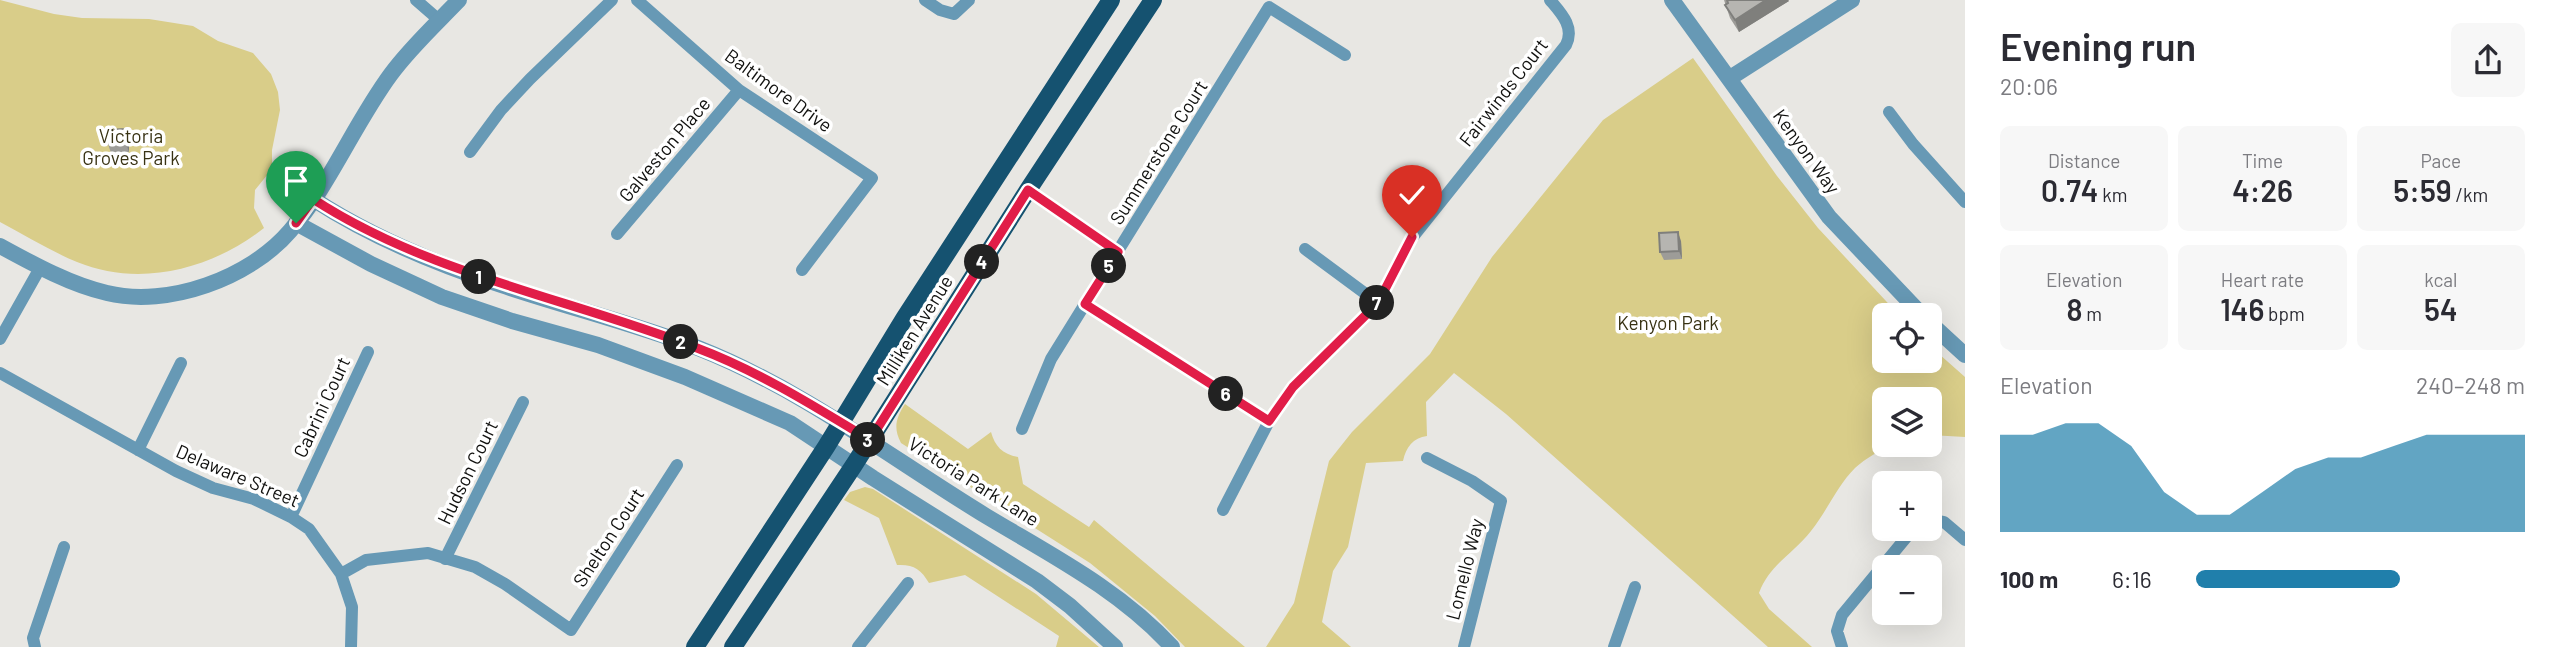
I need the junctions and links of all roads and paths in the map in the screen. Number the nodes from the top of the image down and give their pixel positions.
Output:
1 (416, 0) edge
2 (459, 0) edge
3 (612, 0) edge
4 (637, 0) edge
5 (925, 0) edge
6 (969, 0) edge
7 (1111, 0) edge
8 (1153, 0) edge
9 (1550, 0) edge
10 (1672, 0) edge
11 (1852, 0) edge
12 (439, 20) junction
13 (1345, 55) dead end
14 (1730, 78) junction
15 (739, 89) junction
16 (1889, 112) dead end
17 (470, 152) dead end
18 (1028, 190) junction
19 (313, 199) junction
20 (1965, 202) edge
21 (296, 223) junction
22 (617, 234) dead end
23 (0, 246) edge
24 (1304, 249) dead end
25 (1118, 252) junction
26 (40, 268) junction
27 (802, 270) dead end
28 (1378, 303) junction
29 (1911, 303) edge
30 (1085, 304) junction
31 (1942, 334) edge
32 (0, 339) edge
33 (368, 352) dead end
34 (1965, 355) edge
35 (181, 363) dead end
36 (0, 373) edge
37 (523, 402) dead end
38 (1269, 421) junction
39 (841, 422) junction
40 (1022, 429) dead end
41 (870, 440) junction
42 (826, 447) junction
43 (138, 450) junction
44 (1427, 458) dead end
45 (677, 464) dead end
46 (854, 465) junction
47 (1223, 510) dead end
48 (292, 517) junction
49 (1942, 522) edge
50 (1965, 540) edge
51 (1903, 541) edge
52 (64, 547) dead end
53 (445, 559) junction
54 (341, 574) junction
55 (908, 583) dead end
56 (1635, 587) dead end
57 (35, 647) edge
58 (351, 647) edge
59 (695, 647) edge
60 (733, 647) edge
61 (858, 647) edge
62 (1115, 647) edge
63 (1171, 647) edge
64 (1464, 647) edge
65 (1614, 647) edge
66 (1842, 647) edge

1 - 12 street
2 - 12 street
3 - 17 street
4 - 15 street, Baltimore Drive
5 - 6 street
7 - 39 main road, Milliken Avenue
8 - 18 main road, Milliken Avenue
9 - 28 street, Fairwinds Court
10 - 14 street, Kenyon Way
11 - 14 street
12 - 19 street
13 - 25 street, Summerstone Court
14 - 29 street, Kenyon Way
15 - 22 street, Galveston Place
15 - 27 street, Baltimore Drive
16 - 20 street
18 - 25 street
18 - 41 main road, Milliken Avenue
19 - 21 street
19 - 39 street, Victoria Park Lane
21 - 26 street
21 - 42 street
23 - 26 street
24 - 28 street
25 - 30 street, Summerstone Court
26 - 32 street
28 - 38 street, Fairwinds Court
30 - 38 street
30 - 40 street, Summerstone Court
31 - 34 street
33 - 48 street, Cabrini Court
35 - 43 street
36 - 43 street, Delaware Street
37 - 53 street, Hudson Court
38 - 47 street, Fairwinds Court
39 - 41 street, Victoria Park Lane
39 - 42 main road, Milliken Avenue
41 - 46 main road, Milliken Avenue
41 - 63 street, Victoria Park Lane
42 - 46 street
42 - 59 main road, Milliken Avenue
43 - 48 street, Delaware Street
44 - 64 street, Lomello Way
45 - 53 street, Shelton Court
46 - 60 main road, Milliken Avenue
46 - 62 street
48 - 54 street, Delaware Street
49 - 50 street
51 - 66 street
52 - 57 street
53 - 54 street
54 - 58 street, Delaware Street
55 - 61 street
56 - 65 street

